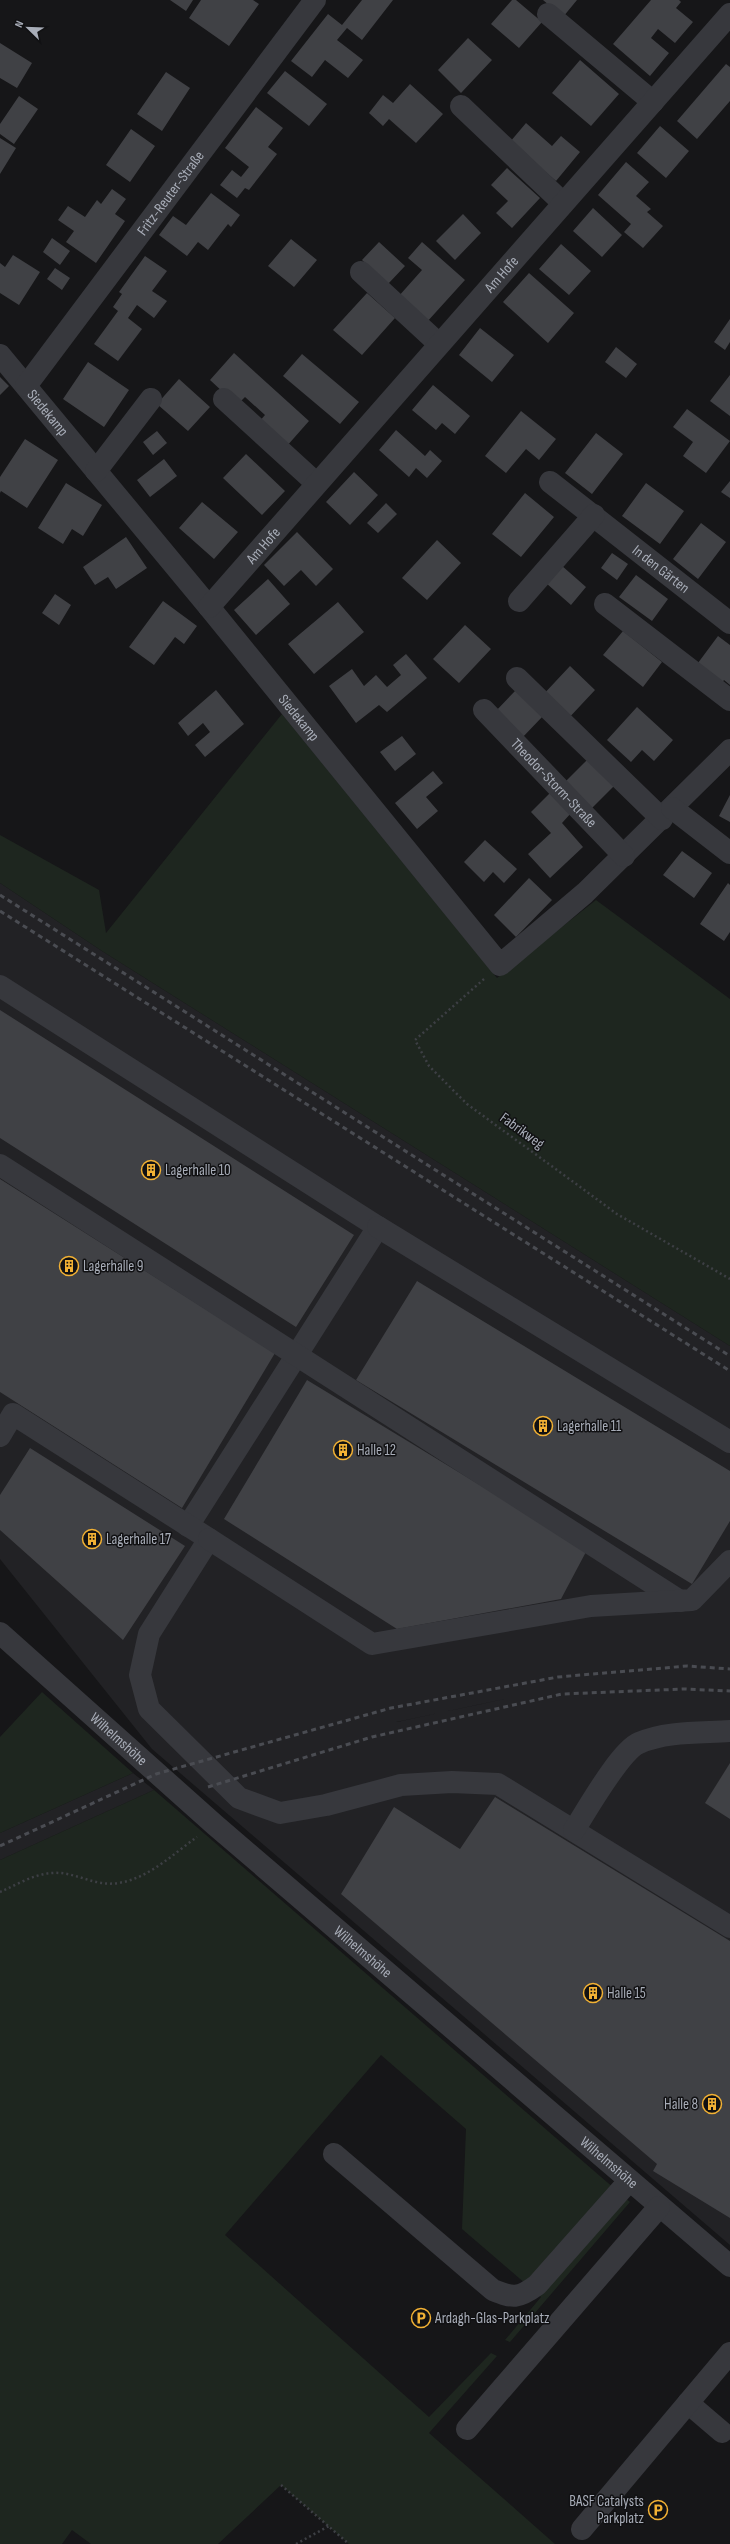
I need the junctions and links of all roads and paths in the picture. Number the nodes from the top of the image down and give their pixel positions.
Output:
1 (316, 0) edge
2 (548, 14) dead end
3 (730, 14) edge
4 (653, 102) junction
5 (461, 106) dead end
6 (563, 203) junction
7 (361, 272) dead end
8 (439, 344) junction
9 (0, 355) edge
10 (26, 386) junction
11 (151, 399) dead end
12 (224, 399) dead end
13 (96, 471) junction
14 (550, 482) dead end
15 (316, 483) junction
16 (594, 515) junction
17 (519, 601) dead end
18 (605, 604) dead end
19 (209, 607) junction
20 (730, 623) edge
21 (517, 678) dead end
22 (730, 700) edge
23 (484, 710) dead end
24 (730, 750) edge
25 (667, 813) junction
26 (730, 853) edge
27 (624, 856) junction
28 (500, 965) junction
29 (0, 986) edge
30 (0, 1165) edge
31 (378, 1227) junction
32 (730, 1279) edge
33 (297, 1355) junction
34 (7, 1410) edge
35 (0, 1436) edge
36 (730, 1442) edge
37 (188, 1526) junction
38 (209, 1539) junction
39 (730, 1561) edge
40 (680, 1600) junction
41 (0, 1633) edge
42 (730, 1731) edge
43 (214, 1825) junction
44 (574, 1830) junction
45 (0, 1892) edge
46 (730, 1927) edge
47 (334, 2154) dead end
48 (629, 2181) junction
49 (659, 2207) junction
50 (730, 2266) edge
51 (730, 2353) edge
52 (688, 2403) junction
53 (467, 2429) dead end
54 (722, 2432) dead end
55 (281, 2485) dead end
56 (328, 2526) junction
57 (582, 2529) dead end
58 (296, 2544) edge
59 (349, 2544) edge

1 - 10 street, Fritz-Reuter-Straße
2 - 4 street
3 - 4 street, Am Hofe
4 - 6 street, Am Hofe
5 - 6 street
6 - 8 street, Am Hofe
7 - 8 street
8 - 15 street, Am Hofe
9 - 10 street, Siedekamp
10 - 13 street, Siedekamp
11 - 13 street
12 - 15 street
13 - 19 street, Siedekamp
14 - 16 street, In den Gärten
15 - 19 street, Am Hofe
16 - 17 street
16 - 20 street, In den Gärten
18 - 22 street
19 - 28 street, Siedekamp
21 - 25 street
23 - 27 street, Theodor-Storm-Straße
24 - 25 street
25 - 26 street
25 - 27 street
27 - 28 street
28 - 32 path, Fabrikweg
29 - 31 street
30 - 33 street
31 - 33 street
31 - 36 street
33 - 37 street
33 - 40 street
34 - 35 street
34 - 37 street
37 - 38 street
38 - 40 street
38 - 44 street
39 - 40 street
41 - 43 street, Wilhelmshöhe
42 - 44 street
43 - 45 path
43 - 48 street, Wilhelmshöhe
44 - 46 street
47 - 48 street
48 - 49 street, Wilhelmshöhe
49 - 50 street, Wilhelmshöhe
49 - 53 street
51 - 52 street
52 - 54 street
52 - 57 street
55 - 56 path
56 - 58 path
56 - 59 path

